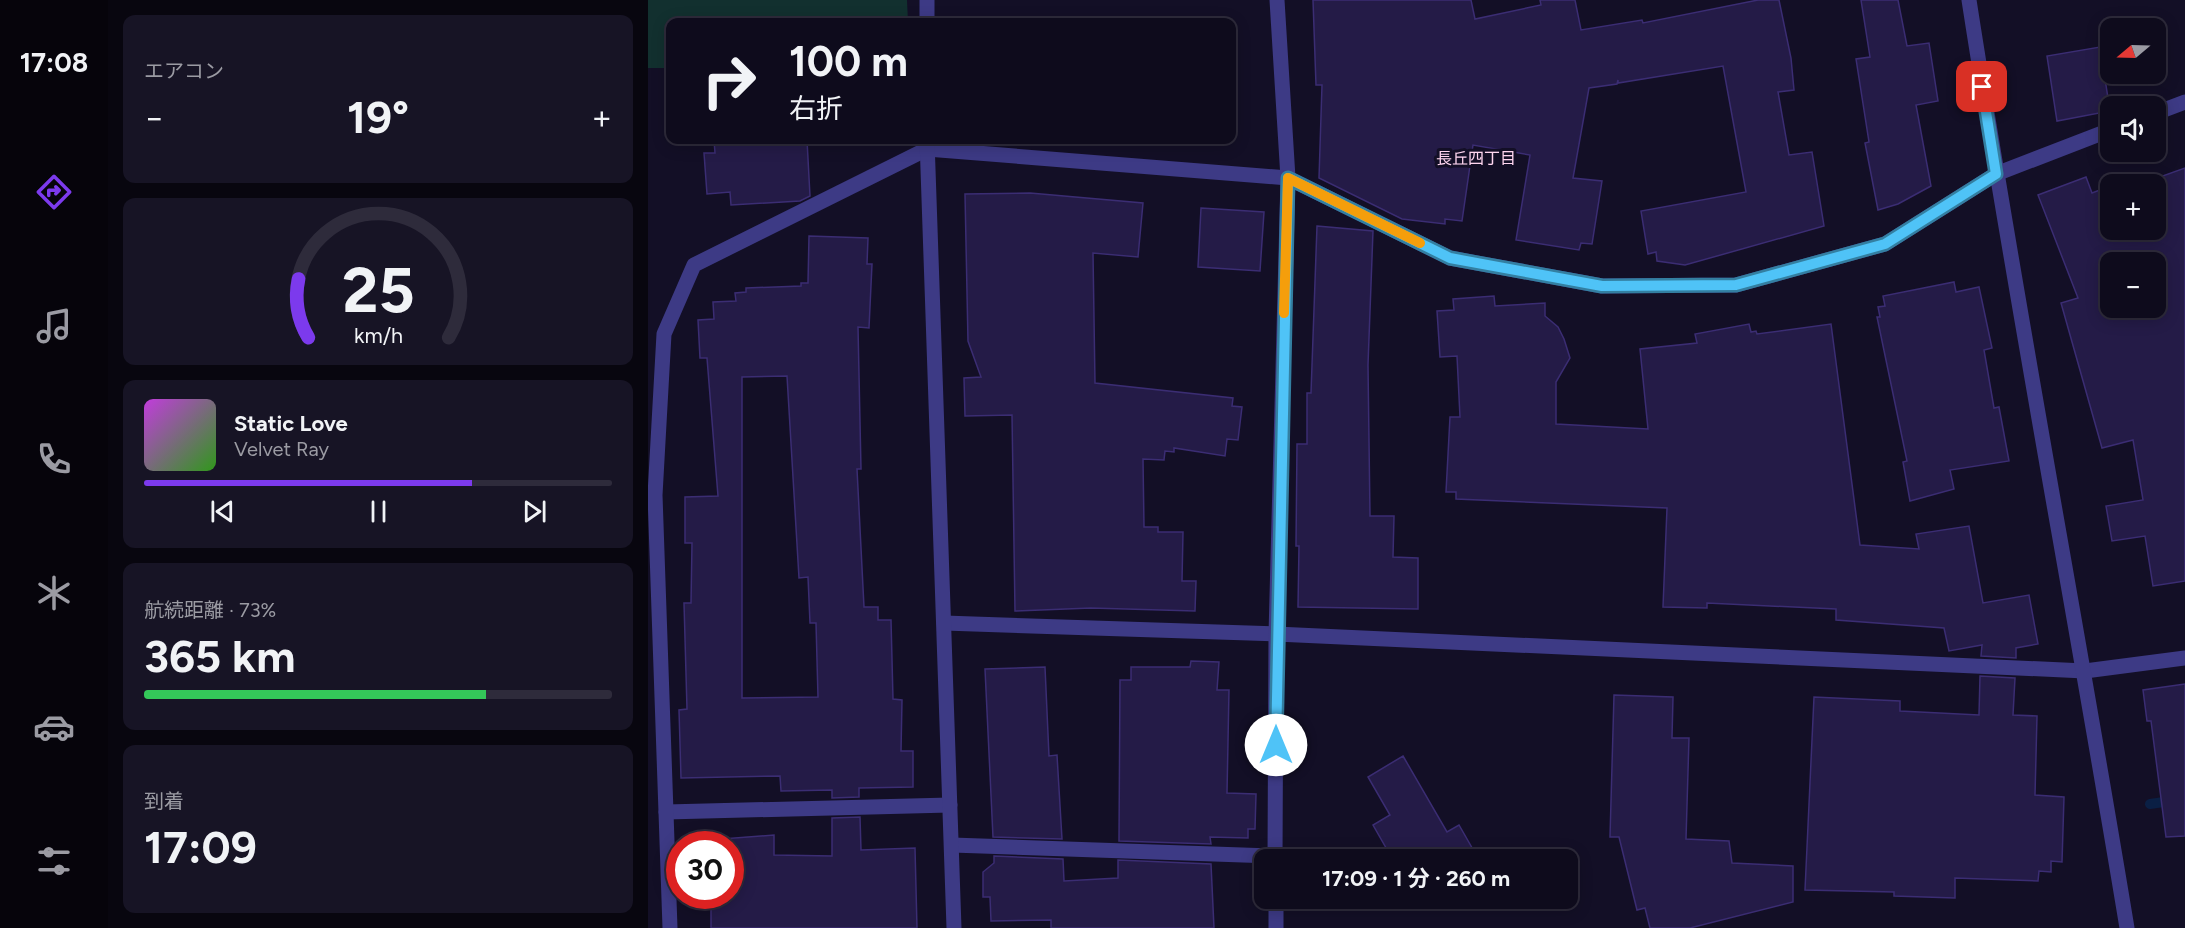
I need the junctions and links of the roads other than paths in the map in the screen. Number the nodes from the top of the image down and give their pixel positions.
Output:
1 (927, 0) edge
2 (1277, 0) edge
3 (1969, 0) edge
4 (927, 18) edge
5 (2185, 102) edge
6 (2166, 109) edge
7 (2100, 134) edge
8 (927, 144) edge
9 (1996, 174) junction
10 (1288, 178) junction
11 (944, 623) junction
12 (1276, 634) junction
13 (2185, 658) edge
14 (2085, 671) junction
15 (950, 805) junction
16 (666, 812) junction
17 (952, 845) junction
18 (1275, 849) edge
19 (1254, 857) edge
20 (1276, 909) edge
21 (670, 928) edge
22 (954, 928) edge
23 (1276, 928) edge
24 (2127, 928) edge

1 - 4 street
2 - 10 street
3 - 9 street
5 - 6 street
7 - 9 street
8 - 10 street
8 - 11 street
8 - 16 street
9 - 10 street
9 - 14 street
10 - 12 street
11 - 12 street
11 - 15 street
12 - 14 street
12 - 18 street
13 - 14 street
14 - 24 street
15 - 16 street
15 - 17 street
16 - 21 street
17 - 19 street
17 - 22 street
20 - 23 street

